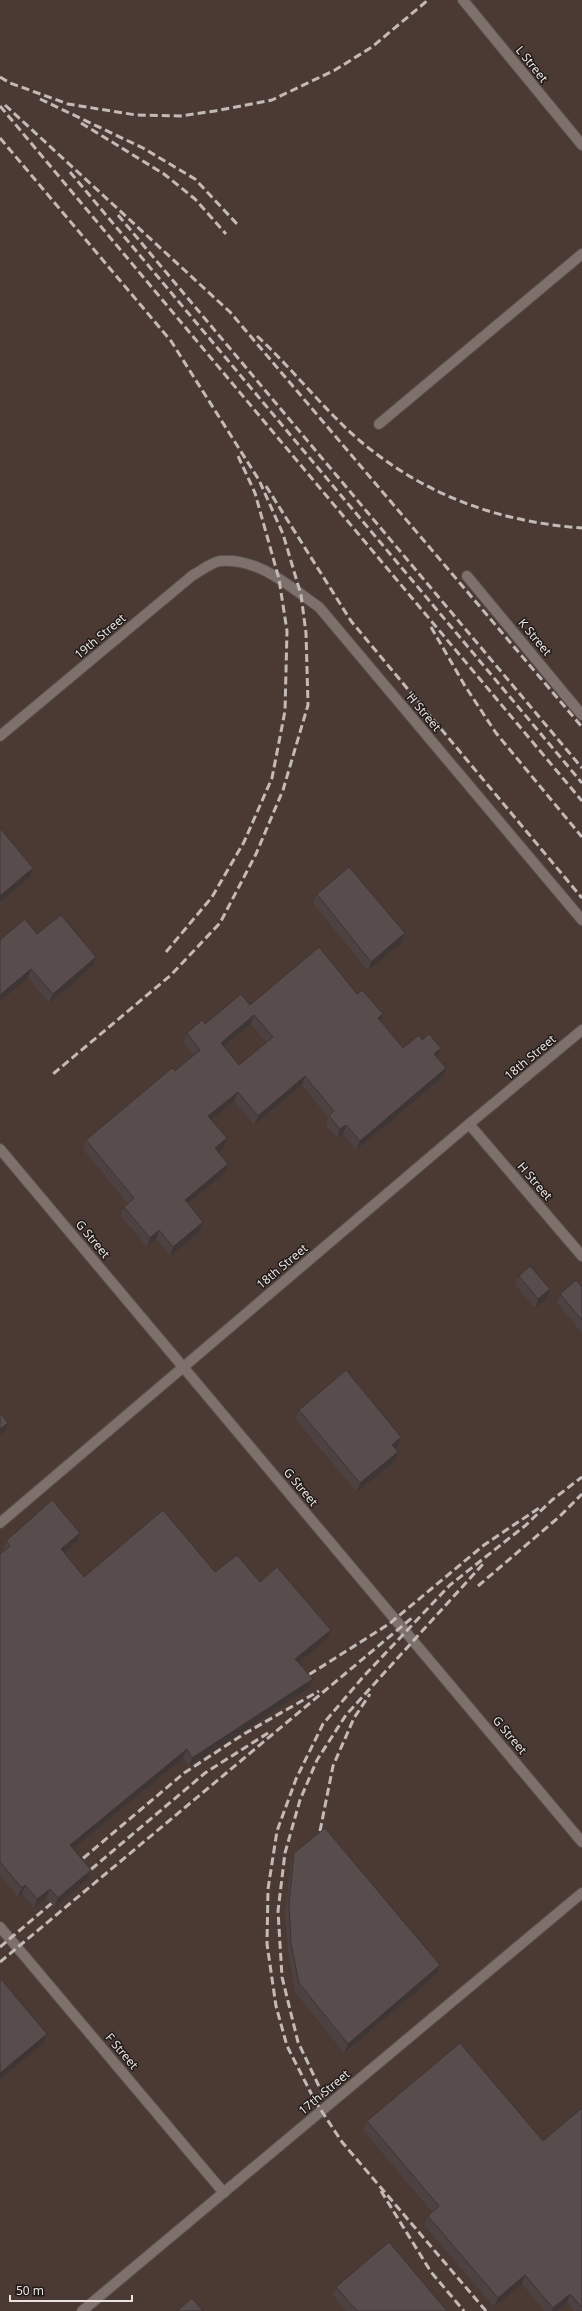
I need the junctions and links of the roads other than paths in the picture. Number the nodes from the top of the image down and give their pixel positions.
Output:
1 (463, 0) edge
2 (582, 145) edge
3 (582, 254) edge
4 (379, 424) dead end
5 (219, 561) joint
6 (467, 576) dead end
7 (582, 714) edge
8 (0, 736) edge
9 (582, 920) edge
10 (582, 1030) edge
11 (469, 1124) junction
12 (0, 1149) edge
13 (582, 1256) edge
14 (183, 1367) junction
15 (0, 1523) edge
16 (582, 1842) edge
17 (582, 1893) edge
18 (0, 1927) edge
19 (224, 2193) junction
20 (83, 2311) edge

1 - 2 lane, L Street
3 - 4 lane
5 - 8 lane, 19th Street
5 - 9 lane, H Street
6 - 7 lane, K Street
10 - 11 lane, 18th Street
11 - 13 lane, H Street
11 - 14 lane, 18th Street
12 - 14 lane, G Street
14 - 15 lane, 18th Street
14 - 16 lane, G Street
17 - 19 lane, 17th Street
18 - 19 lane, F Street
19 - 20 lane, 17th Street

